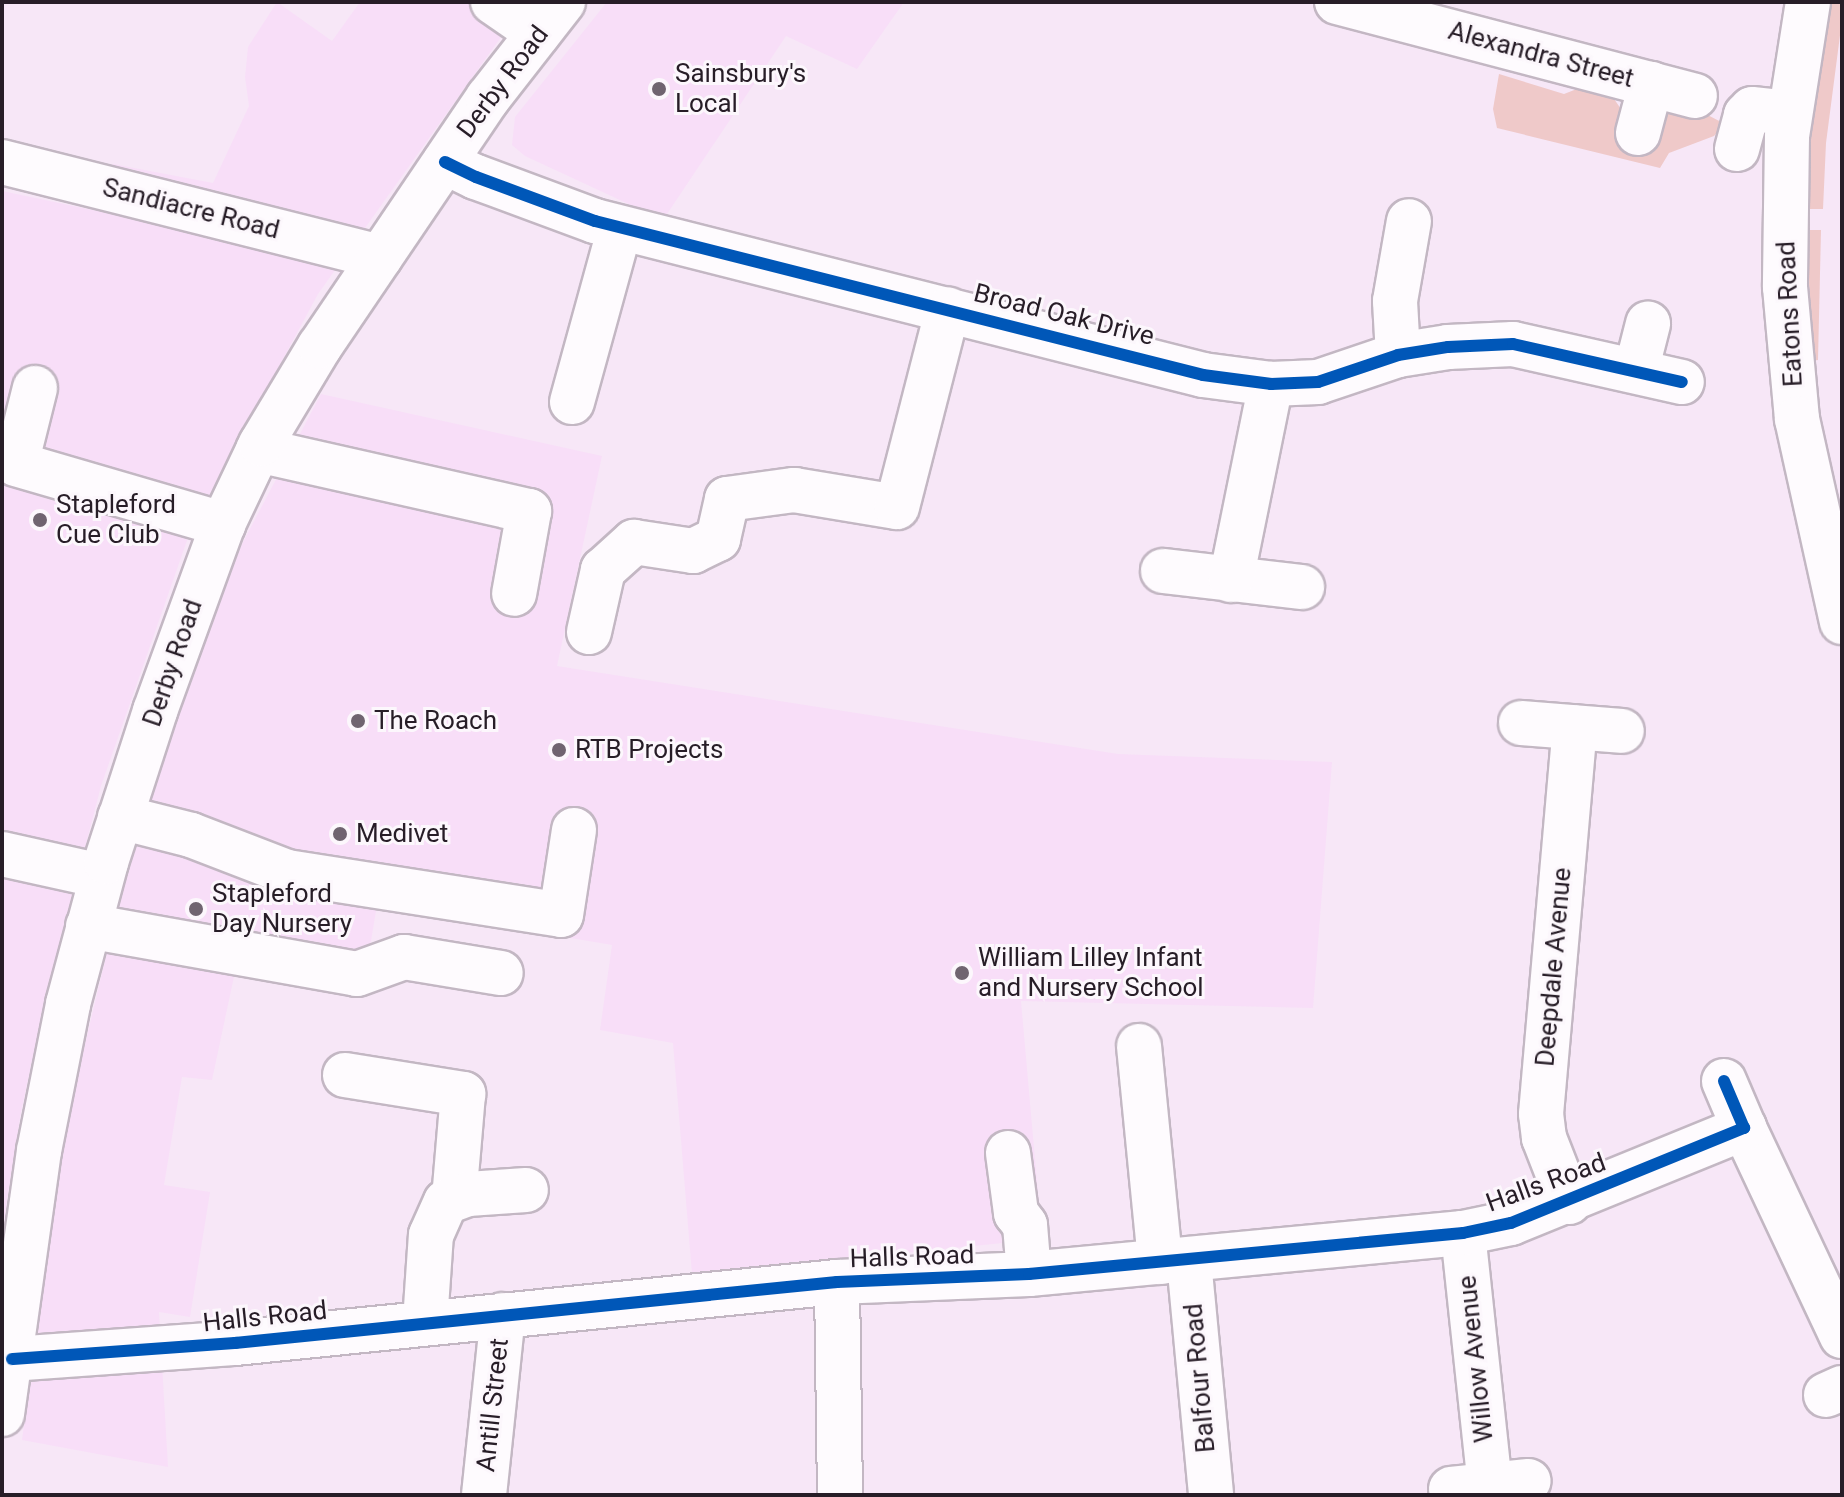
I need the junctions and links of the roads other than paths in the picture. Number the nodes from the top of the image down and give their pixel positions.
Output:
1 (493, 2) edge
2 (1337, 2) edge
3 (1808, 2) edge
4 (551, 18) edge
5 (1651, 84) junction
6 (1695, 96) dead end
7 (1638, 133) dead end
8 (2, 162) edge
9 (445, 162) junction
10 (1409, 221) dead end
11 (620, 228) junction
12 (380, 257) junction
13 (948, 309) junction
14 (1648, 324) dead end
15 (1398, 355) junction
16 (1636, 371) junction
17 (1682, 382) dead end
18 (1271, 384) junction
19 (35, 388) dead end
20 (572, 402) dead end
21 (258, 450) junction
22 (223, 524) junction
23 (1163, 571) dead end
24 (1231, 580) junction
25 (1302, 587) dead end
26 (514, 594) dead end
27 (1839, 598) edge
28 (589, 632) dead end
29 (1521, 723) dead end
30 (1575, 727) junction
31 (1622, 731) dead end
32 (120, 817) junction
33 (574, 830) dead end
34 (2, 854) edge
35 (101, 876) junction
36 (88, 926) junction
37 (501, 973) dead end
38 (1139, 1046) dead end
39 (345, 1075) dead end
40 (1724, 1081) dead end
41 (1744, 1128) junction
42 (1008, 1153) dead end
43 (526, 1190) dead end
44 (454, 1198) junction
45 (1569, 1202) junction
46 (1463, 1233) junction
47 (1174, 1261) junction
48 (1029, 1274) junction
49 (837, 1282) junction
50 (503, 1315) junction
51 (425, 1322) junction
52 (1842, 1336) edge
53 (12, 1359) junction
54 (2, 1414) edge
55 (1490, 1485) dead end
56 (484, 1495) edge
57 (840, 1495) edge
58 (1211, 1495) edge

1 - 4 street
2 - 5 street, Alexandra Street
3 - 27 street, Eatons Road
4 - 9 street, Derby Road
5 - 6 street, Alexandra Street
5 - 7 street, Alexandra Street
8 - 12 street, Sandiacre Road
9 - 11 street, Broad Oak Drive
9 - 12 street, Derby Road
10 - 15 street
11 - 13 street, Broad Oak Drive
11 - 20 street
12 - 21 street, Derby Road
13 - 18 street, Broad Oak Drive
13 - 28 street, Broad Oak Drive
14 - 16 street
15 - 16 street, Broad Oak Drive
15 - 18 street, Broad Oak Drive
16 - 17 street, Broad Oak Drive
18 - 24 street
19 - 22 street
21 - 22 street, Derby Road
21 - 26 street
22 - 32 street, Derby Road
23 - 24 street
24 - 25 street
29 - 30 street
30 - 31 street
30 - 45 street, Deepdale Avenue
32 - 33 street
32 - 35 street, Derby Road
34 - 35 street
35 - 36 street, Derby Road
36 - 37 street
36 - 53 street, Derby Road
38 - 47 street, Balfour Road
39 - 44 street
40 - 41 street
41 - 45 street, Halls Road
41 - 52 street
42 - 48 street
43 - 44 street
44 - 51 street
45 - 46 street, Halls Road
46 - 47 street, Halls Road
46 - 55 street, Willow Avenue
47 - 48 street, Halls Road
47 - 58 street, Balfour Road
48 - 49 street, Halls Road
49 - 50 street, Halls Road
49 - 57 street
50 - 51 street, Halls Road
50 - 56 street, Antill Street
51 - 53 street, Halls Road
53 - 54 street, Derby Road

